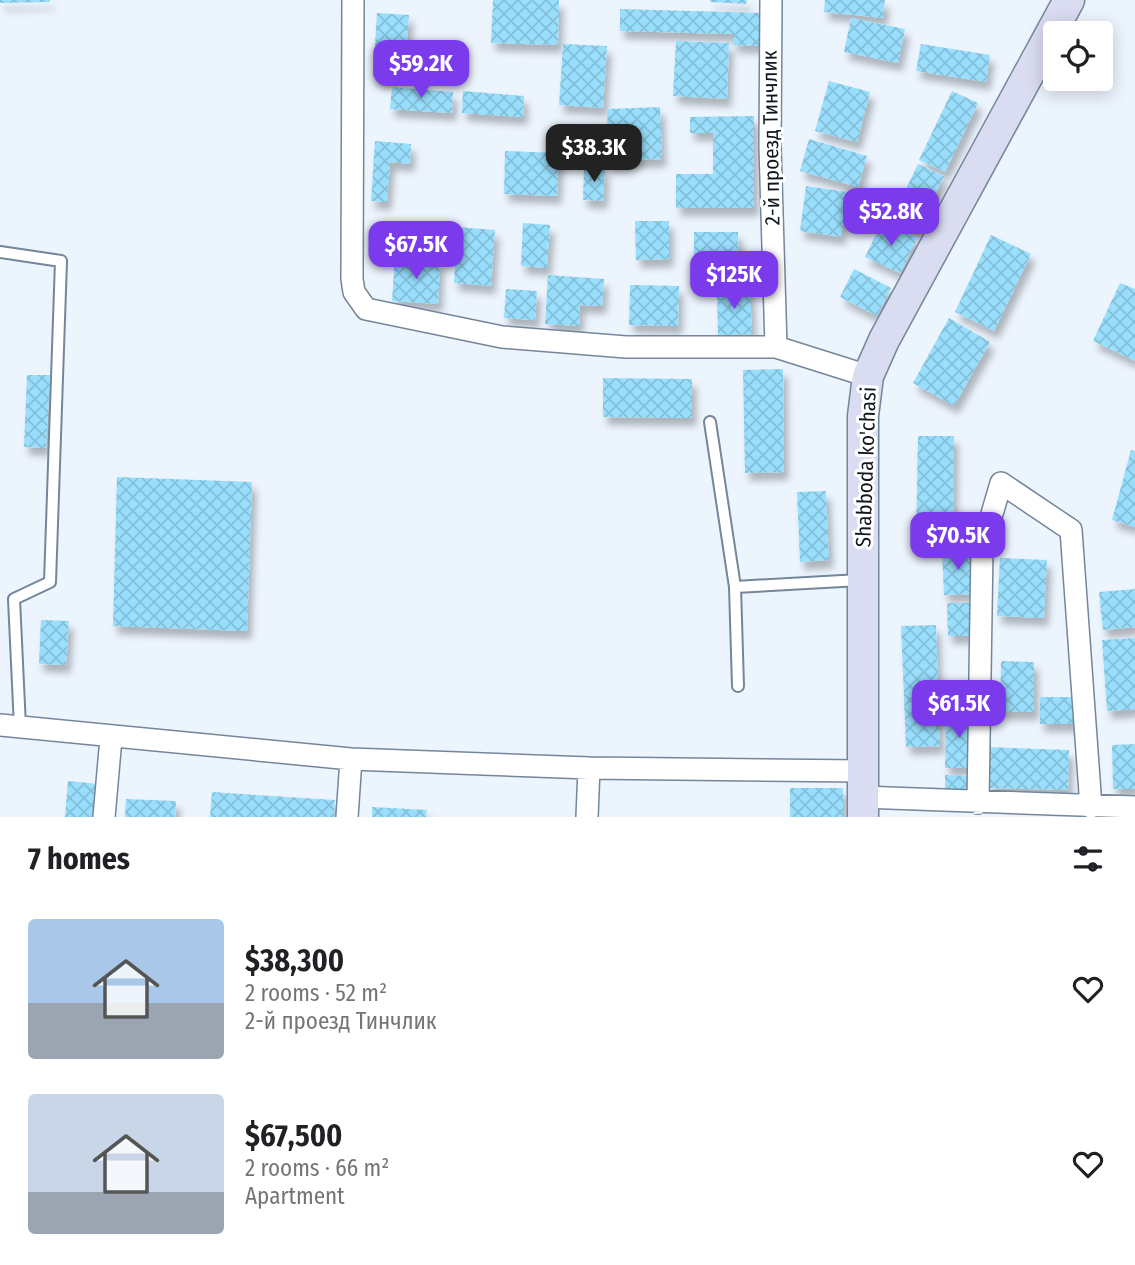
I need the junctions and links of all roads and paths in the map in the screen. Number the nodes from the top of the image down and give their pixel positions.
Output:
1 (353, 0) edge
2 (771, 0) edge
3 (1069, 0) edge
4 (0, 252) edge
5 (776, 347) junction
6 (868, 376) junction
7 (710, 422) dead end
8 (863, 580) junction
9 (735, 587) junction
10 (738, 686) dead end
11 (10, 726) edge
12 (111, 738) junction
13 (351, 759) junction
14 (589, 768) junction
15 (863, 795) edge
16 (978, 803) junction
17 (1091, 807) junction
18 (1135, 807) edge
19 (104, 817) edge
20 (347, 817) edge
21 (587, 817) edge

1 - 5 street
2 - 5 street, 2-й проезд Тинчлик
3 - 6 street, Shabboda ko'chasi
4 - 11 lane
5 - 6 street
6 - 8 street, Shabboda ko'chasi
7 - 9 lane
8 - 9 lane
8 - 15 street, Shabboda ko'chasi
9 - 10 lane
11 - 12 street
12 - 13 street
12 - 19 street
13 - 14 street
13 - 20 street
14 - 15 street
14 - 21 street
15 - 16 street
16 - 17 street
16 - 17 street
17 - 18 street

